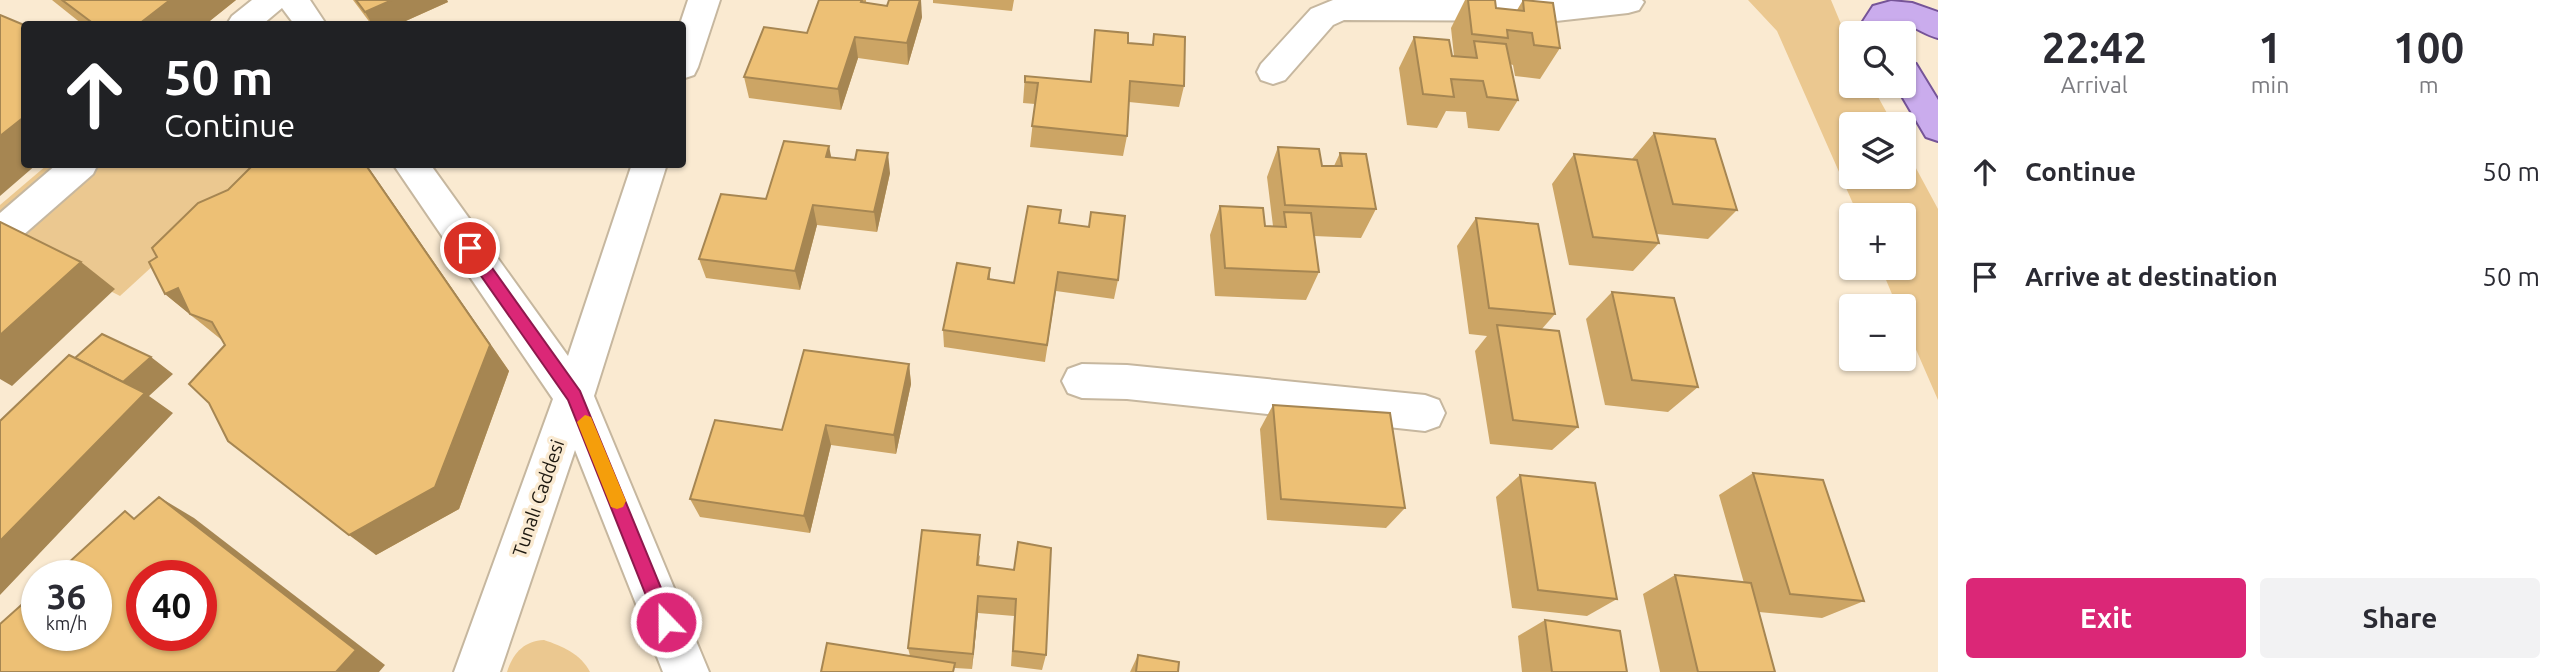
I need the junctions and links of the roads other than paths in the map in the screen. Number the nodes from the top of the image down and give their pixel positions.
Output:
1 (272, 0) edge
2 (293, 0) edge
3 (705, 0) edge
4 (1928, 0) edge
5 (1628, 2) dead end
6 (1874, 20) edge
7 (247, 21) edge
8 (308, 21) edge
9 (1938, 25) edge
10 (686, 55) edge
11 (1273, 72) dead end
12 (1916, 92) edge
13 (1938, 128) edge
14 (76, 168) edge
15 (413, 168) edge
16 (649, 168) edge
17 (0, 234) edge
18 (1082, 381) dead end
19 (575, 396) junction
20 (1425, 413) dead end
21 (477, 672) edge
22 (686, 672) edge

1 - 7 street
2 - 8 street
3 - 10 street
4 - 9 main road
5 - 11 street
6 - 9 main road
12 - 13 main road
14 - 17 street
15 - 19 street
16 - 19 street, Tunalı Caddesi
18 - 20 street
19 - 21 street, Tunalı Caddesi
19 - 22 street

